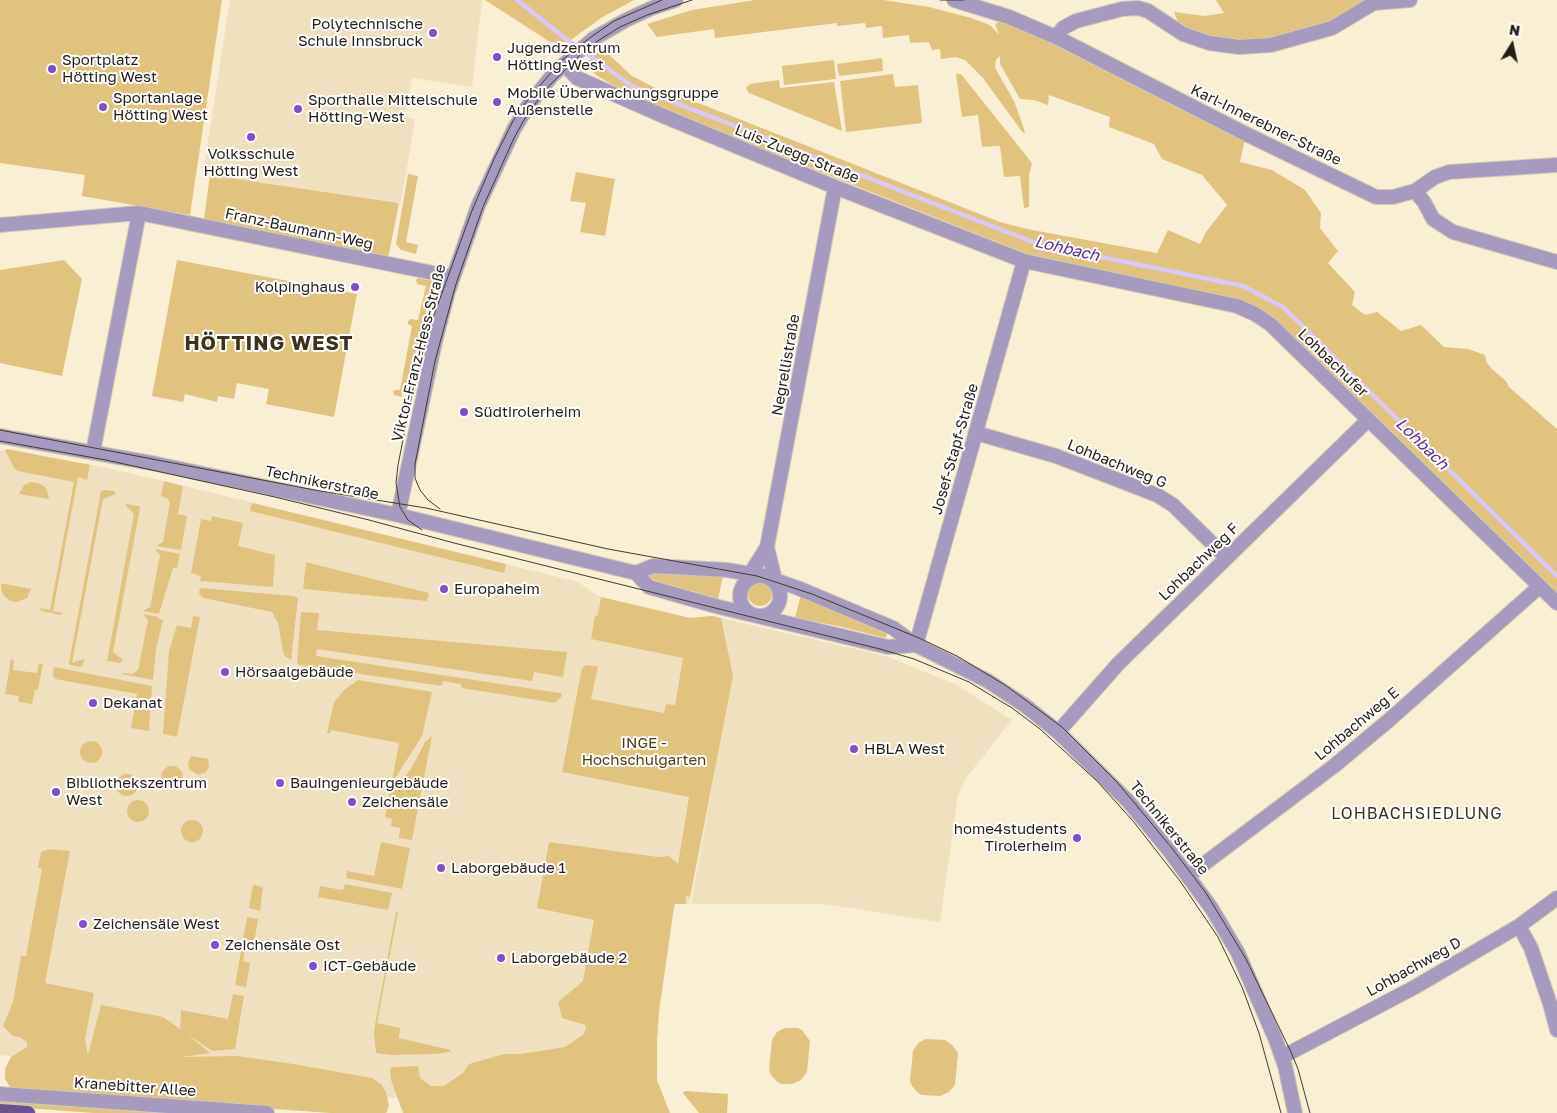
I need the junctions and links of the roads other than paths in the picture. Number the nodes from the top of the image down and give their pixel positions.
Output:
1 (676, 0) edge
2 (954, 0) edge
3 (1410, 0) edge
4 (1377, 1) edge
5 (978, 3) edge
6 (1056, 37) junction
7 (564, 64) junction
8 (1557, 165) edge
9 (835, 188) junction
10 (1415, 191) junction
11 (139, 213) junction
12 (0, 225) edge
13 (1024, 261) junction
14 (1557, 262) edge
15 (453, 277) junction
16 (1368, 420) junction
17 (976, 434) junction
18 (0, 436) edge
19 (93, 452) junction
20 (398, 515) junction
21 (767, 548) junction
22 (1227, 558) junction
23 (636, 573) junction
24 (762, 579) junction
25 (1540, 587) junction
26 (1557, 603) edge
27 (755, 615) junction
28 (916, 645) junction
29 (1058, 732) junction
30 (1188, 876) junction
31 (1557, 898) edge
32 (1519, 926) junction
33 (1557, 1030) edge
34 (1282, 1057) junction
35 (0, 1094) edge
36 (0, 1111) edge
37 (28, 1113) edge
38 (267, 1113) edge
39 (1295, 1113) edge

1 - 7 street, Viktor-Franz-Hess-Straße
2 - 5 street, Karl-Innerebner-Straße
3 - 4 street
4 - 6 street
5 - 6 street, Karl-Innerebner-Straße
6 - 10 street, Karl-Innerebner-Straße
7 - 9 street, Luis-Zuegg-Straße
7 - 15 street, Viktor-Franz-Hess-Straße
8 - 10 street
9 - 13 street, Luis-Zuegg-Straße
9 - 21 street, Negrellistraße
10 - 14 street
11 - 12 street, Franz-Baumann-Weg
11 - 15 street, Franz-Baumann-Weg
11 - 19 street
13 - 16 street, Lohbachufer
13 - 17 street, Josef-Stapf-Straße
15 - 20 street, Viktor-Franz-Hess-Straße
16 - 22 street, Lohbachweg F
16 - 25 street, Lohbachufer
17 - 22 street, Lohbachweg G
17 - 28 street, Josef-Stapf-Straße
18 - 19 street, Technikerstraße
19 - 20 street, Technikerstraße
20 - 23 street, Technikerstraße
21 - 24 street, Negrellistraße
21 - 24 street, Negrellistraße
22 - 29 street, Lohbachweg F
23 - 24 street, Technikerstraße
23 - 27 street, Technikerstraße
24 - 27 street
24 - 27 street
24 - 28 street, Technikerstraße
25 - 26 street, Lohbachufer
25 - 30 street, Lohbachweg E
27 - 28 street, Technikerstraße
28 - 29 street, Technikerstraße
29 - 30 street, Technikerstraße
30 - 34 street, Technikerstraße
31 - 32 street, Lohbachweg D
32 - 33 street
32 - 34 street, Lohbachweg D
34 - 39 street, Technikerstraße
35 - 38 street, Kranebitter Allee
36 - 37 main road

